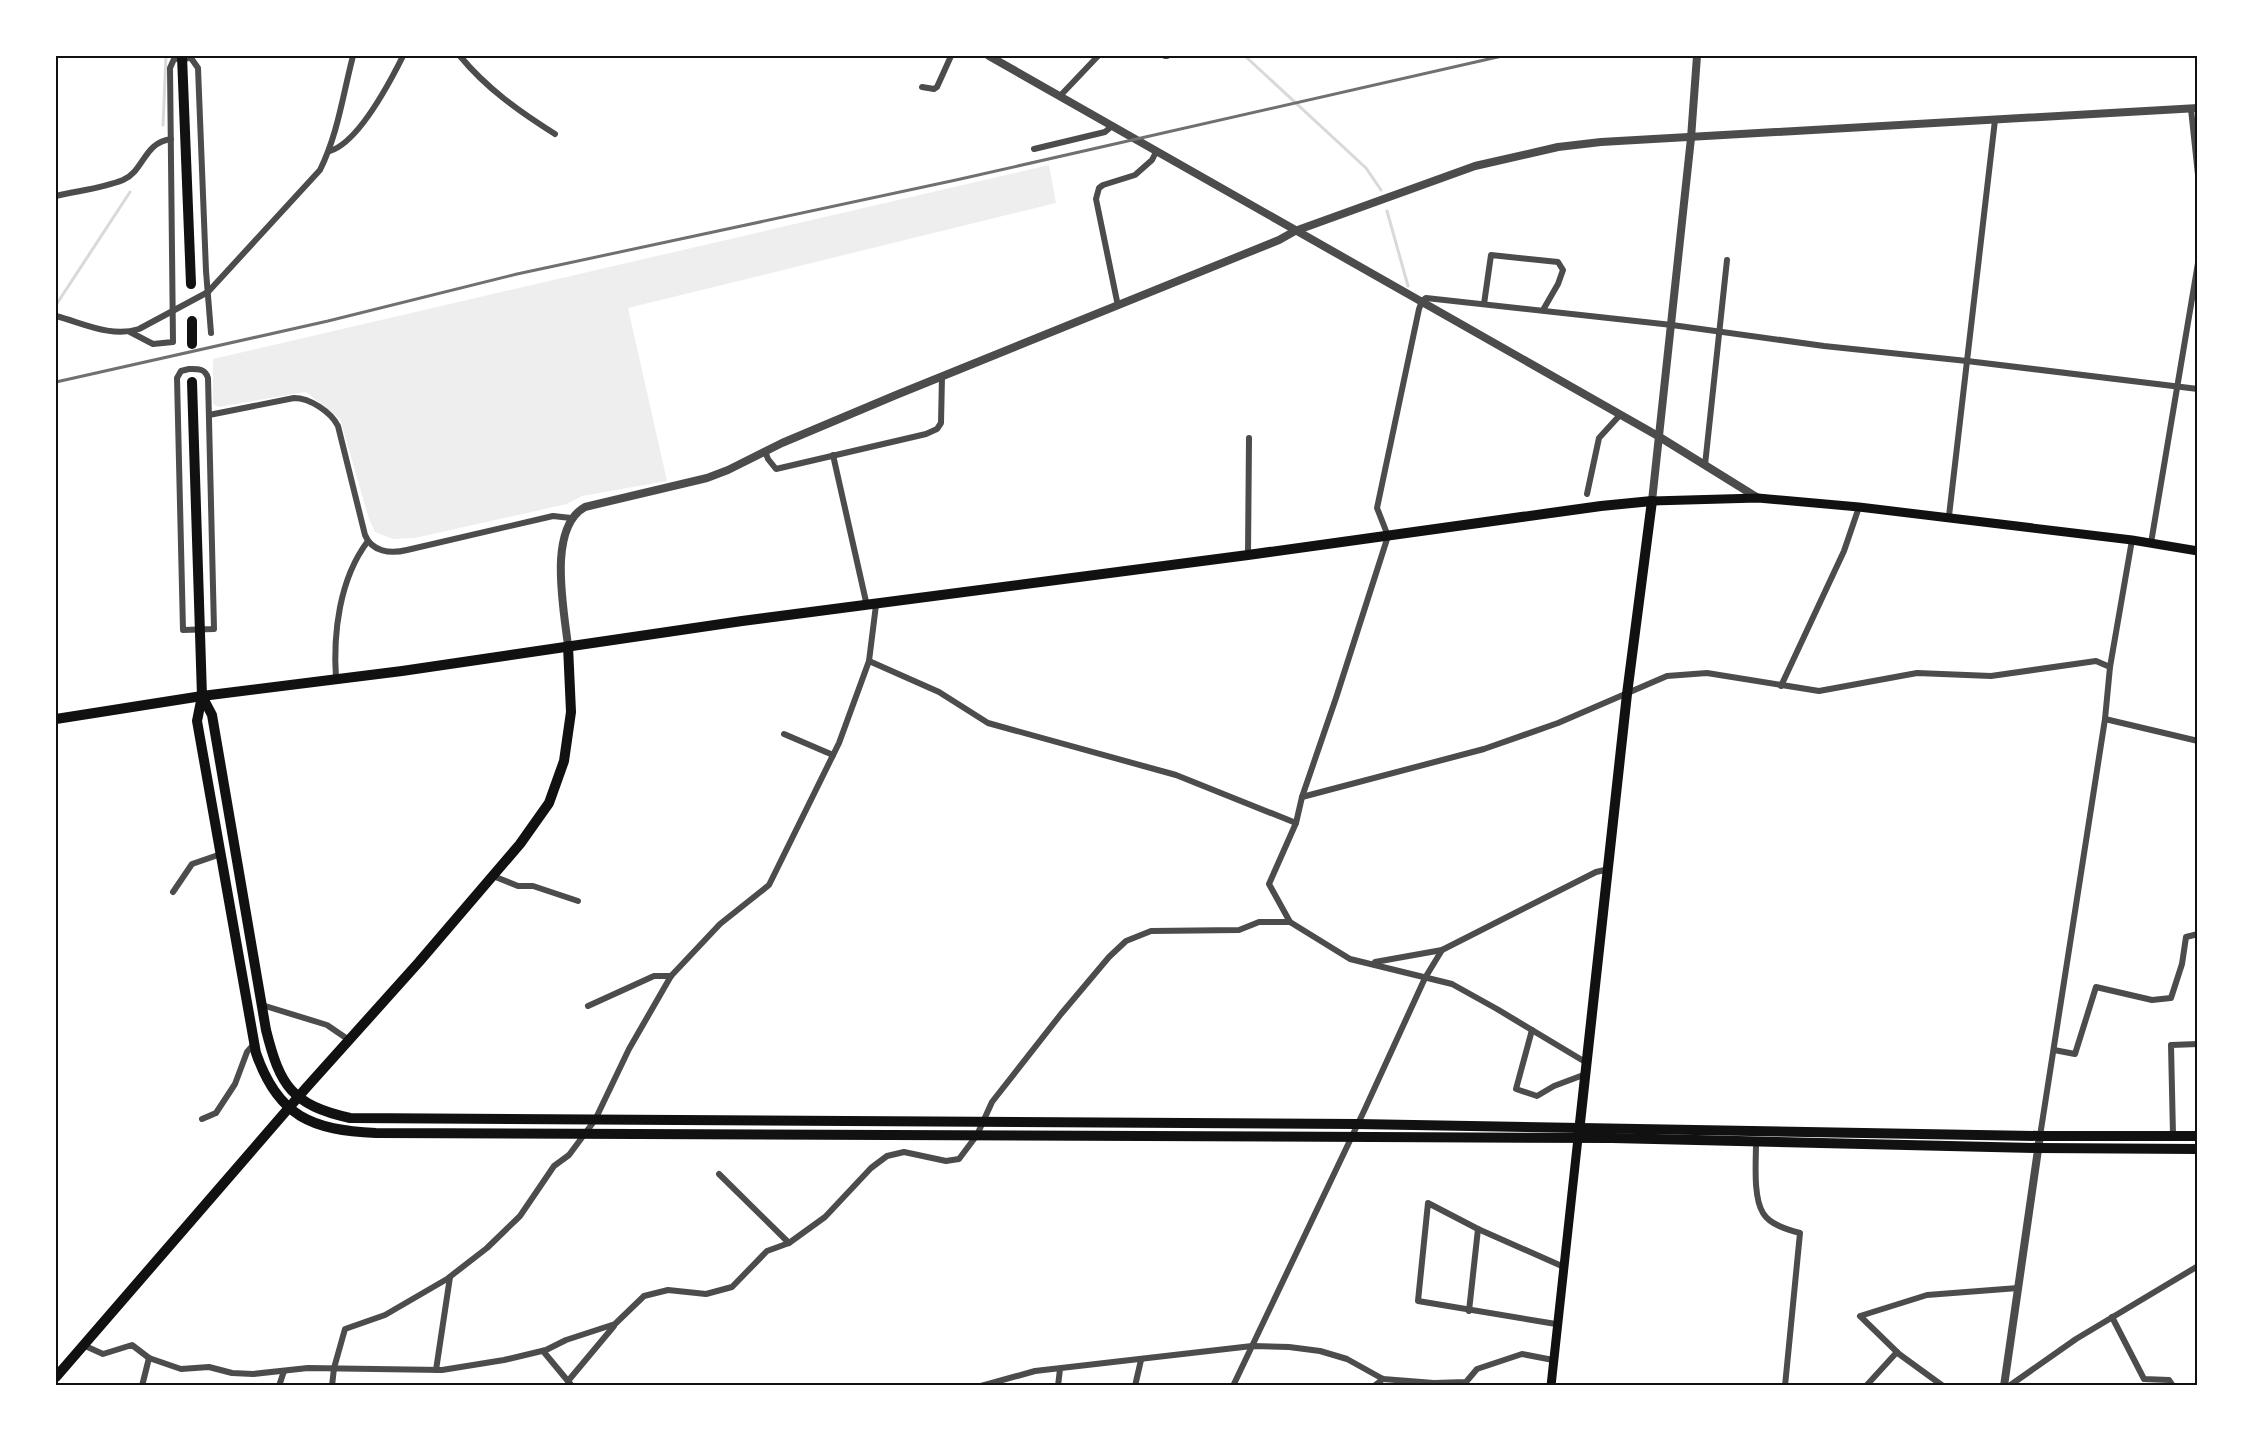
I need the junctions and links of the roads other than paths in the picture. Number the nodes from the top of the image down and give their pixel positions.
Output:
1 (182, 56) edge
2 (353, 56) edge
3 (403, 56) edge
4 (460, 56) edge
5 (951, 56) edge
6 (989, 56) edge
7 (1098, 56) edge
8 (1697, 56) edge
9 (922, 87) dead end
10 (1060, 96) junction
11 (2194, 109) edge
12 (1995, 120) junction
13 (1112, 126) junction
14 (555, 134) dead end
15 (1691, 138) junction
16 (171, 139) junction
17 (1034, 149) dead end
18 (330, 151) junction
19 (1156, 152) junction
20 (2198, 175) edge
21 (56, 196) edge
22 (1295, 231) junction
23 (1727, 260) dead end
24 (2198, 263) edge
25 (191, 284) dead end
26 (208, 292) junction
27 (1422, 301) junction
28 (1484, 304) junction
29 (1118, 306) junction
30 (1543, 310) junction
31 (173, 311) junction
32 (56, 316) edge
33 (192, 321) dead end
34 (1672, 325) junction
35 (130, 332) junction
36 (1720, 332) junction
37 (211, 333) dead end
38 (192, 344) dead end
39 (1967, 361) junction
40 (942, 376) junction
41 (192, 381) dead end
42 (2179, 387) junction
43 (2198, 389) edge
44 (209, 415) junction
45 (1620, 415) junction
46 (1658, 436) junction
47 (1249, 438) dead end
48 (765, 451) junction
49 (833, 455) junction
50 (1705, 465) junction
51 (1587, 494) dead end
52 (1758, 498) junction
53 (1652, 501) junction
54 (1859, 507) junction
55 (1949, 516) junction
56 (571, 519) junction
57 (1388, 536) junction
58 (2132, 540) junction
59 (368, 541) junction
60 (2151, 543) junction
61 (2198, 551) edge
62 (1248, 555) junction
63 (871, 606) junction
64 (199, 630) junction
65 (568, 646) junction
66 (869, 661) junction
67 (2110, 667) junction
68 (336, 679) junction
69 (1781, 686) junction
70 (1627, 693) junction
71 (202, 696) junction
72 (56, 719) edge
73 (2105, 719) junction
74 (784, 734) dead end
75 (2198, 741) edge
76 (833, 755) junction
77 (1302, 797) junction
78 (1296, 823) junction
79 (221, 854) junction
80 (1609, 869) junction
81 (493, 876) junction
82 (173, 892) dead end
83 (578, 901) dead end
84 (1290, 922) junction
85 (2198, 934) edge
86 (1442, 950) junction
87 (1372, 963) junction
88 (671, 976) junction
89 (1425, 978) junction
90 (262, 1005) junction
91 (588, 1006) dead end
92 (1532, 1030) junction
93 (349, 1040) junction
94 (255, 1044) junction
95 (2198, 1044) edge
96 (2054, 1050) junction
97 (1586, 1069) junction
98 (299, 1098) junction
99 (290, 1108) junction
100 (202, 1119) dead end
101 (595, 1120) junction
102 (983, 1122) junction
103 (1357, 1124) junction
104 (585, 1133) junction
105 (1579, 1133) junction
106 (977, 1135) junction
107 (2040, 1136) junction
108 (2173, 1136) junction
109 (2198, 1136) edge
110 (1351, 1138) junction
111 (1756, 1143) junction
112 (2038, 1148) junction
113 (2198, 1149) edge
114 (719, 1174) dead end
115 (1478, 1229) junction
116 (789, 1243) junction
117 (2198, 1266) edge
118 (1564, 1267) junction
119 (450, 1278) junction
120 (2018, 1288) junction
121 (1469, 1311) junction
122 (2112, 1317) junction
123 (615, 1324) junction
124 (1556, 1324) junction
125 (83, 1345) junction
126 (1252, 1346) junction
127 (543, 1351) junction
128 (1897, 1352) junction
129 (149, 1358) junction
130 (1141, 1360) junction
131 (1553, 1360) junction
132 (334, 1368) junction
133 (1060, 1369) junction
134 (436, 1370) junction
135 (284, 1371) junction
136 (56, 1377) edge
137 (1383, 1379) junction
138 (570, 1383) edge
139 (1434, 1384) edge
140 (142, 1386) edge
141 (279, 1386) edge
142 (332, 1386) edge
143 (981, 1386) edge
144 (1058, 1386) edge
145 (1135, 1386) edge
146 (1233, 1386) edge
147 (1374, 1386) edge
148 (1551, 1386) edge
149 (1785, 1386) edge
150 (1866, 1386) edge
151 (1943, 1386) edge
152 (2004, 1386) edge
153 (2009, 1386) edge
154 (2172, 1386) edge

1 - 16 street
1 - 25 main road
1 - 26 street
2 - 18 street
3 - 18 street
4 - 14 street
5 - 9 street
6 - 10 street
7 - 10 street
8 - 15 street
10 - 13 street
11 - 12 street
11 - 20 street
12 - 15 street
12 - 39 street
13 - 17 street
13 - 19 street
15 - 22 street
15 - 34 street
16 - 21 street
16 - 31 street
18 - 26 street
19 - 22 street
19 - 29 street
22 - 27 street
22 - 29 street
23 - 36 street
24 - 42 street
26 - 31 street
26 - 37 street
27 - 28 street
27 - 45 street
27 - 57 street
28 - 30 street
28 - 30 street
29 - 40 street
30 - 34 street
31 - 35 street
31 - 35 street
32 - 35 street
33 - 38 main road
34 - 36 street
34 - 46 street
36 - 39 street
36 - 50 street
39 - 42 street
39 - 55 street
40 - 48 street
40 - 49 street
41 - 64 main road
42 - 43 street
42 - 60 street
44 - 59 street
44 - 64 street
44 - 64 street
45 - 46 street
45 - 51 street
46 - 50 street
46 - 53 street
47 - 62 street
48 - 49 street
48 - 56 street
49 - 63 street
50 - 52 street
52 - 53 main road
52 - 54 main road
53 - 57 main road
53 - 70 main road
54 - 55 main road
54 - 69 street
55 - 58 main road
56 - 59 street
56 - 65 street
57 - 62 main road
57 - 77 street
58 - 60 main road
58 - 67 street
59 - 68 street
60 - 61 main road
62 - 63 main road
63 - 65 main road
63 - 66 street
64 - 71 main road
65 - 68 main road
65 - 81 main road
66 - 76 street
66 - 78 street
67 - 69 street
67 - 73 street
68 - 71 main road
69 - 70 street
70 - 77 street
70 - 80 main road
71 - 72 main road
71 - 79 main road
71 - 90 main road
73 - 75 street
73 - 96 street
74 - 76 street
76 - 88 street
77 - 78 street
78 - 84 street
79 - 82 street
79 - 94 main road
80 - 86 street
80 - 97 main road
81 - 83 street
81 - 93 main road
84 - 87 street
84 - 102 street
85 - 96 street
86 - 87 street
86 - 89 street
87 - 89 street
88 - 91 street
88 - 101 street
89 - 92 street
89 - 103 street
90 - 93 street
90 - 98 main road
92 - 97 street
92 - 97 street
93 - 98 main road
94 - 99 main road
94 - 100 street
95 - 108 street
96 - 107 street
97 - 105 main road
98 - 99 main road
98 - 101 main road
99 - 104 main road
99 - 125 main road
101 - 102 main road
101 - 104 street
102 - 103 main road
102 - 106 street
103 - 105 main road
103 - 110 street
104 - 106 main road
104 - 119 street
105 - 107 main road
105 - 110 main road
105 - 111 main road
105 - 118 main road
106 - 110 main road
106 - 116 street
107 - 108 main road
107 - 112 street
108 - 109 main road
110 - 126 street
111 - 112 main road
111 - 149 street
112 - 113 main road
112 - 120 street
114 - 116 street
115 - 118 street
115 - 121 street
115 - 121 street
116 - 123 street
117 - 122 street
118 - 124 main road
119 - 132 street
119 - 134 street
120 - 128 street
120 - 152 street
121 - 124 street
122 - 153 street
122 - 154 street
123 - 127 street
123 - 138 street
124 - 131 main road
125 - 129 street
125 - 136 main road
126 - 130 street
126 - 137 street
126 - 146 street
127 - 134 street
127 - 138 street
128 - 150 street
128 - 151 street
129 - 135 street
129 - 140 street
130 - 133 street
130 - 145 street
131 - 139 street
131 - 148 main road
132 - 134 street
132 - 135 street
132 - 142 street
133 - 143 street
133 - 144 street
135 - 141 street
137 - 139 street
137 - 147 street

